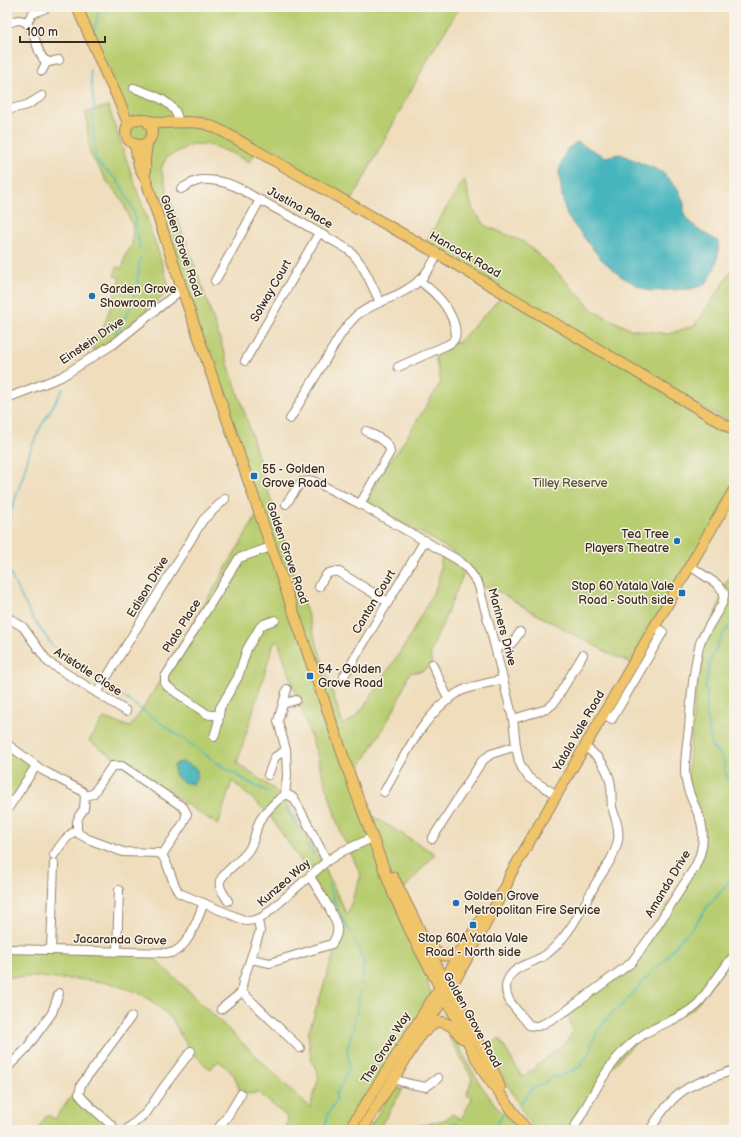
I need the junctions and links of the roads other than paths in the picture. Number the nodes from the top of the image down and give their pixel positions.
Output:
1 (48, 7) edge
2 (77, 7) edge
3 (27, 22) junction
4 (7, 24) edge
5 (59, 60) dead end
6 (47, 61) junction
7 (42, 71) dead end
8 (134, 88) dead end
9 (116, 94) junction
10 (42, 96) dead end
11 (7, 110) edge
12 (142, 119) junction
13 (128, 123) junction
14 (178, 123) junction
15 (150, 138) junction
16 (135, 145) junction
17 (146, 180) junction
18 (181, 189) dead end
19 (260, 200) junction
20 (319, 233) junction
21 (438, 254) junction
22 (419, 280) junction
23 (215, 281) dead end
24 (182, 289) junction
25 (380, 302) junction
26 (245, 361) dead end
27 (398, 367) dead end
28 (7, 398) edge
29 (290, 419) dead end
30 (733, 428) edge
31 (366, 431) dead end
32 (734, 490) edge
33 (226, 499) dead end
34 (286, 504) dead end
35 (360, 504) junction
36 (425, 540) junction
37 (271, 547) junction
38 (690, 566) junction
39 (319, 587) dead end
40 (388, 602) junction
41 (7, 617) edge
42 (275, 620) dead end
43 (520, 632) dead end
44 (495, 647) junction
45 (583, 655) dead end
46 (432, 664) dead end
47 (344, 676) dead end
48 (503, 679) junction
49 (287, 689) dead end
50 (98, 693) junction
51 (296, 700) dead end
52 (449, 700) junction
53 (283, 704) junction
54 (126, 711) dead end
55 (219, 716) junction
56 (513, 719) junction
57 (214, 737) dead end
58 (7, 744) edge
59 (516, 746) junction
60 (585, 747) junction
61 (286, 750) junction
62 (36, 766) junction
63 (268, 775) dead end
64 (384, 792) dead end
65 (285, 795) junction
66 (557, 795) junction
67 (85, 796) junction
68 (10, 801) edge
69 (7, 810) edge
70 (77, 830) junction
71 (432, 839) dead end
72 (373, 840) junction
73 (162, 855) junction
74 (327, 861) junction
75 (510, 875) junction
76 (310, 877) junction
77 (119, 890) dead end
78 (228, 901) dead end
79 (204, 903) junction
80 (258, 920) junction
81 (424, 939) junction
82 (466, 944) junction
83 (7, 949) edge
84 (51, 950) junction
85 (118, 952) junction
86 (470, 954) junction
87 (734, 955) edge
88 (251, 959) junction
89 (445, 987) junction
90 (58, 992) dead end
91 (242, 992) junction
92 (457, 1001) junction
93 (221, 1009) dead end
94 (131, 1017) dead end
95 (300, 1048) dead end
96 (191, 1051) dead end
97 (475, 1056) junction
98 (404, 1062) junction
99 (7, 1068) edge
100 (734, 1070) edge
101 (438, 1078) dead end
102 (393, 1079) junction
103 (241, 1094) dead end
104 (504, 1098) junction
105 (116, 1130) edge
106 (126, 1130) edge
107 (217, 1130) edge
108 (349, 1130) edge
109 (362, 1130) edge
110 (527, 1130) edge
111 (573, 1130) edge
112 (650, 1130) edge

1 - 3 street
2 - 9 main road
3 - 4 street
3 - 6 street
5 - 6 street
6 - 7 street
8 - 14 street
9 - 12 main road
9 - 13 main road
10 - 11 street
12 - 13 main road
12 - 14 main road, Hancock Road
12 - 15 main road
13 - 16 main road
14 - 15 main road, Hancock Road
14 - 21 main road, Hancock Road
15 - 16 main road
15 - 17 main road, Golden Grove Road
16 - 17 main road, Golden Grove Road
17 - 24 main road, Golden Grove Road
18 - 19 street, Justina Place
19 - 20 street, Justina Place
19 - 23 street
20 - 25 street, Justina Place
20 - 26 street, Solway Court
21 - 22 street
21 - 30 main road, Hancock Road
22 - 25 street
22 - 27 street
24 - 28 street, Einstein Drive
24 - 37 main road, Golden Grove Road
25 - 29 street
31 - 35 street
32 - 38 main road, Yatala Vale Road
33 - 50 street, Edison Drive
34 - 35 street, Mariners Drive
35 - 36 street, Mariners Drive
36 - 40 street, Canton Court
36 - 44 street, Mariners Drive
37 - 55 street, Plato Place
37 - 72 main road, Golden Grove Road
38 - 60 main road, Yatala Vale Road
38 - 60 street, Amanda Drive
39 - 40 street
40 - 47 street, Canton Court
41 - 50 street, Aristotle Close
42 - 55 street
43 - 44 street
44 - 48 street, Mariners Drive
45 - 56 street
46 - 52 street
48 - 52 street
48 - 56 street, Mariners Drive
49 - 53 street
50 - 54 street, Aristotle Close
51 - 53 street
52 - 64 street
53 - 61 street
55 - 57 street
56 - 59 street, Mariners Drive
58 - 62 street
59 - 66 street, Mariners Drive
59 - 71 street
60 - 66 main road, Yatala Vale Road
61 - 63 street
61 - 65 street
62 - 67 street
62 - 68 street
65 - 74 street
65 - 78 street
66 - 75 main road, Yatala Vale Road
67 - 70 street
67 - 73 street
68 - 69 street
70 - 73 street
70 - 84 street
72 - 74 street, Kunzea Way
72 - 81 main road, Golden Grove Road
72 - 89 main road, Golden Grove Road
73 - 79 street, Kunzea Way
74 - 76 street, Kunzea Way
75 - 82 main road
75 - 86 main road, Yatala Vale Road
76 - 80 street, Kunzea Way
76 - 88 street
77 - 85 street
79 - 80 street, Kunzea Way
79 - 85 street, Jacaranda Grove
80 - 88 street
81 - 82 main road
81 - 89 main road, Golden Grove Road
82 - 89 main road
83 - 84 street, Jacaranda Grove
84 - 85 street, Jacaranda Grove
86 - 89 main road, Yatala Vale Road
86 - 92 main road
87 - 111 street
88 - 91 street
89 - 92 main road, Golden Grove Road
89 - 97 main road, Golden Grove Road
89 - 98 main road, The Grove Way
89 - 108 main road, The Grove Way
90 - 99 street
91 - 93 street
91 - 95 street
92 - 104 main road, Golden Grove Road
94 - 105 street
96 - 106 street
97 - 98 main road
97 - 104 main road, Golden Grove Road
98 - 102 main road, The Grove Way
100 - 112 street
101 - 102 street
102 - 109 main road, The Grove Way
103 - 107 street
104 - 110 main road, Golden Grove Road

